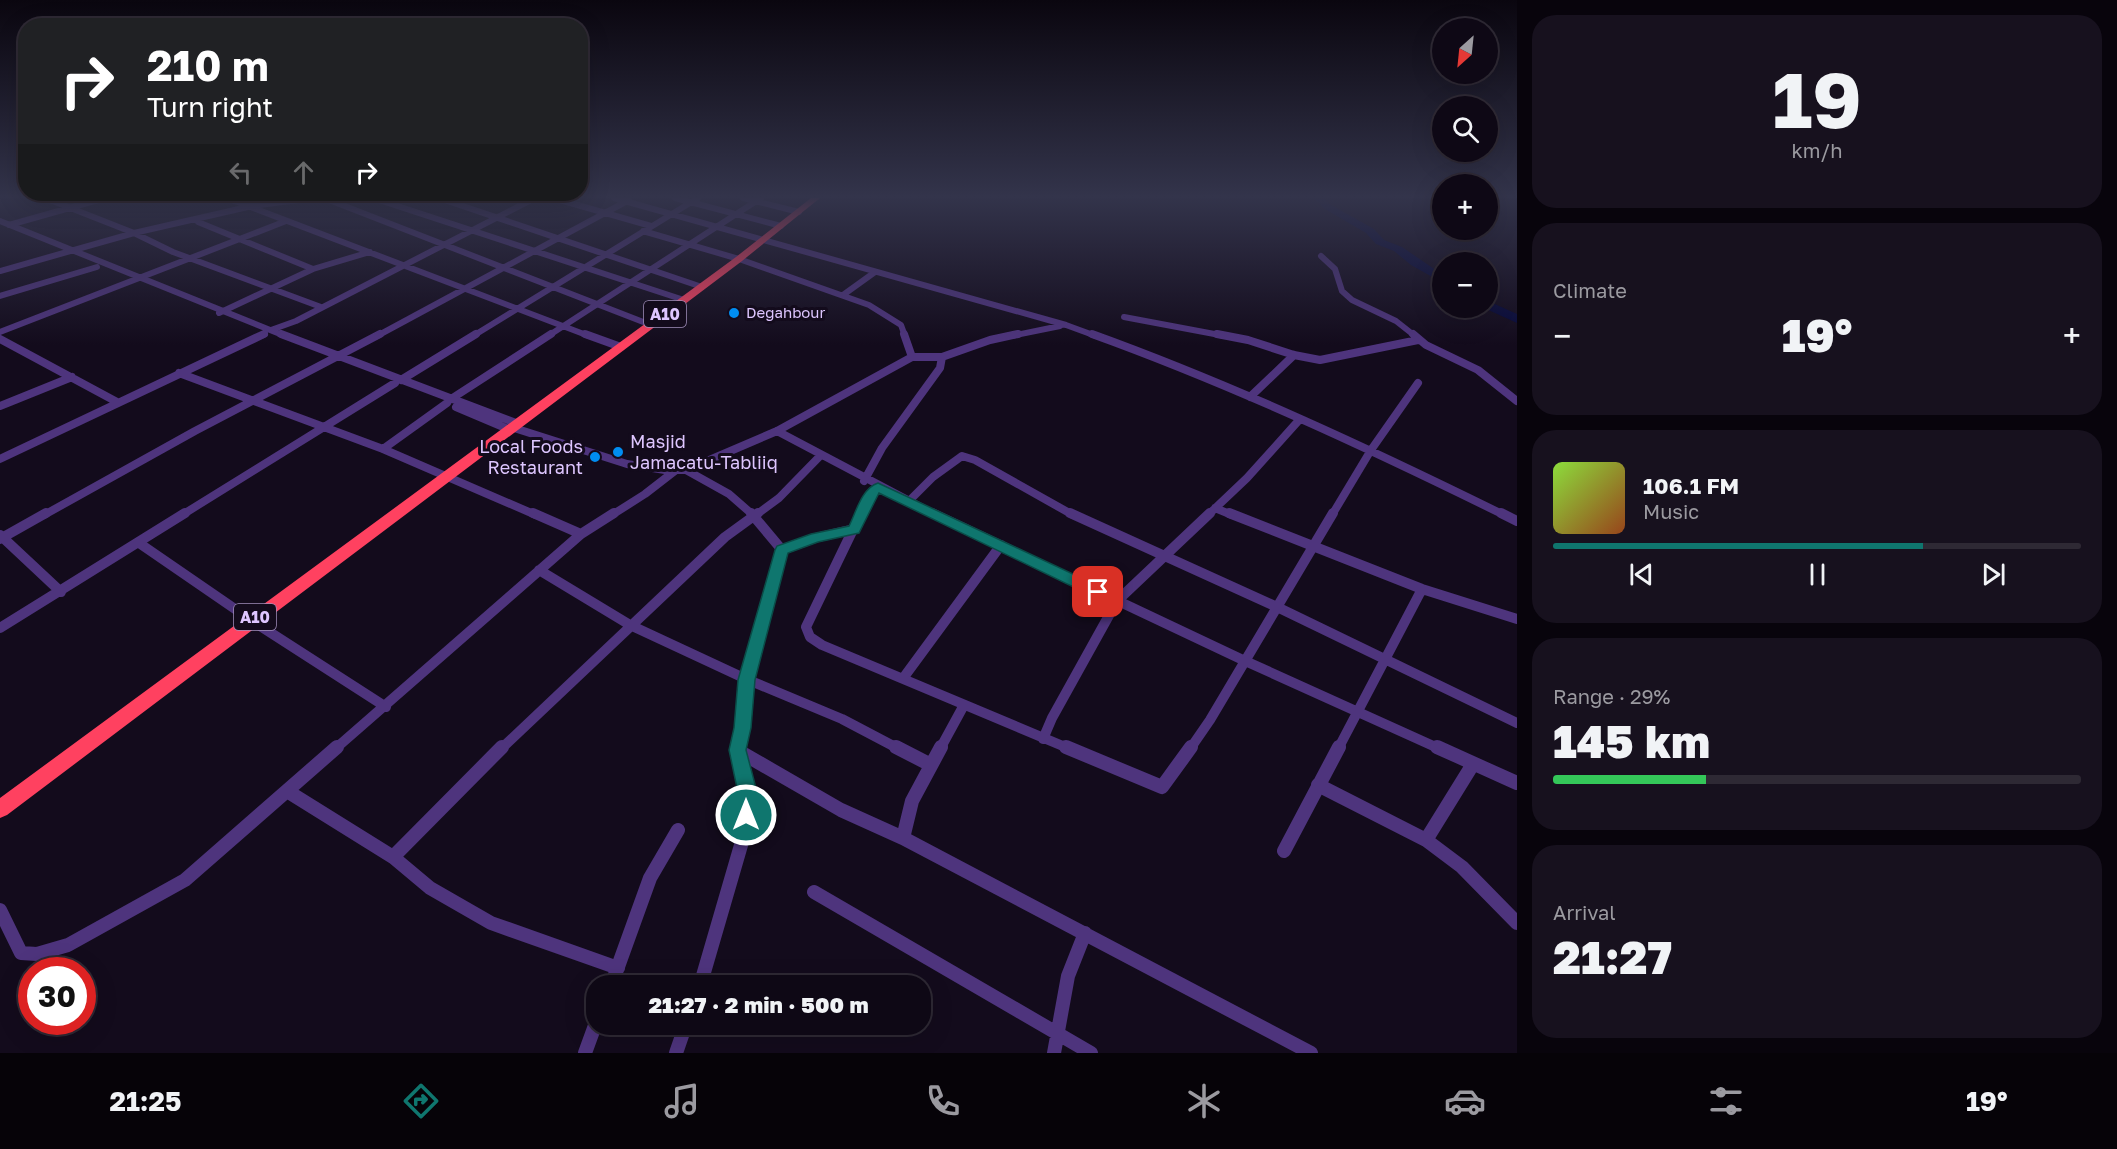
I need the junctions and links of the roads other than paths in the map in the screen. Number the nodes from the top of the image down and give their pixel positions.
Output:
1 (56, 247) edge
2 (85, 247) edge
3 (165, 247) edge
4 (217, 247) edge
5 (262, 247) edge
6 (357, 247) edge
7 (439, 247) edge
8 (449, 247) edge
9 (523, 247) edge
10 (542, 247) edge
11 (585, 247) edge
12 (616, 247) edge
13 (683, 247) edge
14 (699, 247) edge
15 (755, 247) edge
16 (789, 247) edge
17 (535, 251) junction
18 (68, 252) junction
19 (370, 252) junction
20 (605, 254) junction
21 (1321, 256) dead end
22 (189, 258) junction
23 (739, 259) junction
24 (403, 265) junction
25 (97, 267) junction
26 (584, 267) junction
27 (504, 268) junction
28 (313, 269) junction
29 (649, 270) junction
30 (0, 271) edge
31 (874, 272) junction
32 (133, 279) junction
33 (629, 282) junction
34 (554, 286) junction
35 (702, 287) junction
36 (271, 288) junction
37 (463, 290) junction
38 (843, 296) junction
39 (0, 297) edge
40 (684, 300) junction
41 (597, 302) junction
42 (321, 307) junction
43 (515, 309) junction
44 (219, 313) junction
45 (1125, 317) dead end
46 (651, 325) junction
47 (1066, 325) junction
48 (561, 326) junction
49 (0, 332) edge
50 (268, 332) junction
51 (0, 339) edge
52 (1418, 340) junction
53 (621, 347) junction
54 (1294, 355) junction
55 (912, 357) junction
56 (942, 357) junction
57 (336, 358) junction
58 (179, 373) junction
59 (72, 377) junction
60 (398, 382) junction
61 (1418, 382) dead end
62 (1250, 397) junction
63 (255, 400) junction
64 (449, 401) junction
65 (1517, 401) edge
66 (117, 402) junction
67 (0, 406) edge
68 (1300, 419) junction
69 (324, 426) junction
70 (511, 427) junction
71 (777, 431) junction
72 (383, 449) junction
73 (1371, 450) junction
74 (820, 456) junction
75 (0, 459) edge
76 (681, 470) junction
77 (447, 476) junction
78 (864, 481) junction
79 (878, 487) junction
80 (908, 502) junction
81 (1215, 508) junction
82 (754, 515) junction
83 (1517, 521) edge
84 (854, 529) junction
85 (581, 534) junction
86 (1, 537) edge
87 (139, 543) junction
88 (1001, 545) junction
89 (1314, 548) junction
90 (782, 550) junction
91 (1162, 556) junction
92 (539, 570) junction
93 (1422, 589) junction
94 (61, 592) junction
95 (1117, 601) junction
96 (1276, 607) junction
97 (1517, 619) edge
98 (251, 620) junction
99 (630, 625) junction
100 (0, 628) edge
101 (1383, 659) junction
102 (1243, 660) junction
103 (904, 677) junction
104 (746, 680) junction
105 (964, 705) junction
106 (386, 707) junction
107 (1356, 712) junction
108 (1517, 723) edge
109 (1043, 739) junction
110 (737, 750) junction
111 (1473, 764) junction
112 (931, 765) junction
113 (1517, 783) edge
114 (1318, 785) junction
115 (288, 791) junction
116 (0, 809) edge
117 (678, 830) dead end
118 (903, 838) junction
119 (1426, 840) junction
120 (1284, 851) dead end
121 (393, 856) junction
122 (814, 892) dead end
123 (0, 910) edge
124 (1517, 923) edge
125 (1085, 933) junction
126 (618, 968) junction
127 (615, 975) edge
128 (703, 975) edge
129 (1056, 1034) junction
130 (592, 1035) edge
131 (682, 1035) edge
132 (585, 1053) edge
133 (675, 1053) edge
134 (1054, 1053) edge
135 (1091, 1053) edge
136 (1311, 1053) edge

1 - 18 street
2 - 18 street
3 - 22 street
4 - 22 street
5 - 28 street
6 - 19 street
7 - 24 street
8 - 27 street
9 - 17 street
10 - 17 street
11 - 20 street
12 - 20 street
13 - 29 street
14 - 23 street
15 - 23 highway, A10
16 - 31 street
17 - 26 street
17 - 27 street
18 - 25 street
18 - 30 street
18 - 32 street
19 - 24 street
19 - 28 street
20 - 26 street
20 - 29 street
21 - 52 street
22 - 32 street
22 - 36 street
23 - 35 highway, A10
23 - 38 street
24 - 37 street
24 - 42 street
25 - 32 street
25 - 39 street
26 - 33 street
26 - 34 street
27 - 34 street
27 - 37 street
28 - 36 street
29 - 33 street
29 - 35 street
31 - 38 street
31 - 47 street
32 - 44 street
32 - 49 street
33 - 40 street
33 - 41 street
34 - 41 street
34 - 43 street
35 - 40 highway, A10
36 - 42 street
36 - 44 street
37 - 43 street
37 - 57 street
38 - 55 street
40 - 46 highway, A10
41 - 46 street
41 - 48 street
42 - 50 street
43 - 48 street
43 - 60 street
44 - 50 street
45 - 54 street
46 - 53 highway, A10
47 - 56 street
47 - 62 street
48 - 53 street
48 - 64 street
50 - 57 street
50 - 58 street
51 - 59 street
52 - 54 street
52 - 65 street
53 - 70 highway, A10
54 - 62 street
55 - 56 street
55 - 71 street
56 - 78 street
57 - 60 street
57 - 63 street
58 - 63 street
58 - 66 street
59 - 66 street
59 - 67 street
60 - 64 street
60 - 69 street
61 - 73 street
62 - 68 street
63 - 69 street
63 - 86 street
64 - 70 street
64 - 72 street
66 - 75 street
68 - 73 street
68 - 81 street
69 - 72 street
69 - 87 street
70 - 76 street
70 - 77 highway, A10
71 - 74 street
71 - 76 street
72 - 77 street
73 - 83 street
73 - 89 street
74 - 78 street
74 - 82 street
76 - 82 street
76 - 85 street
77 - 85 street
77 - 98 highway, A10
78 - 79 street
79 - 80 street
79 - 84 street
80 - 88 street
80 - 91 street
81 - 89 street
81 - 91 street
82 - 90 street
82 - 99 street
84 - 90 street
84 - 103 street
85 - 92 street
86 - 94 street
87 - 94 street
87 - 98 street
88 - 95 street
88 - 103 street
89 - 93 street
89 - 96 street
90 - 104 street
91 - 95 street
91 - 96 street
92 - 99 street
92 - 106 street
93 - 97 street
93 - 101 street
94 - 100 street
95 - 102 street
95 - 109 street
96 - 101 street
96 - 102 street
98 - 106 street
98 - 116 highway, A10
99 - 104 street
99 - 121 street
101 - 107 street
101 - 108 street
102 - 107 street
102 - 109 street
103 - 105 street
104 - 110 street
104 - 112 street
105 - 109 street
105 - 112 street
106 - 115 street
107 - 111 street
107 - 114 street
110 - 118 street
110 - 128 street
111 - 113 street
111 - 119 street
112 - 118 street
114 - 119 street
114 - 120 street
115 - 121 street
115 - 123 street
117 - 126 street
118 - 125 street
119 - 124 street
121 - 126 street
122 - 129 street
125 - 129 street
125 - 136 street
126 - 127 street
129 - 134 street
129 - 135 street
130 - 132 street
131 - 133 street

